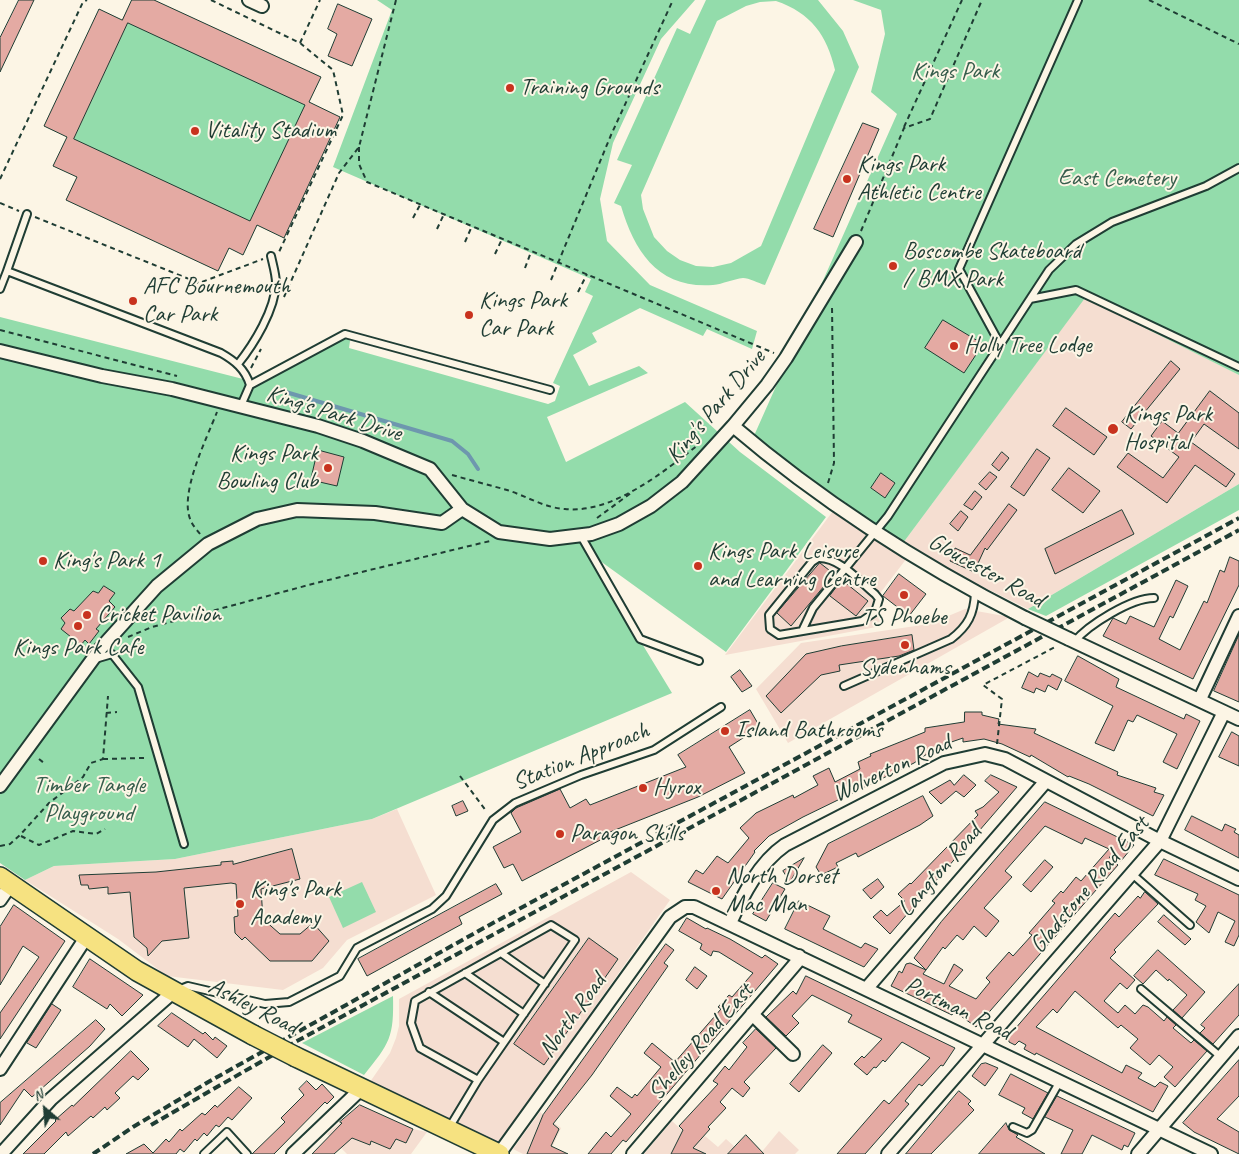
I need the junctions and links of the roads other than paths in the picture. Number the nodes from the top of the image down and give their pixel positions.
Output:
1 (249, 0) edge
2 (1078, 0) edge
3 (262, 6) dead end
4 (1239, 168) edge
5 (27, 214) road end
6 (856, 242) road end
7 (271, 256) road end
8 (7, 270) junction
9 (0, 289) edge
10 (1030, 299) junction
11 (1000, 344) junction
12 (0, 350) edge
13 (238, 364) junction
14 (1239, 367) edge
15 (250, 385) junction
16 (550, 390) dead end
17 (240, 408) junction
18 (733, 426) junction
19 (462, 508) junction
20 (876, 533) junction
21 (581, 536) junction
22 (845, 569) junction
23 (975, 593) junction
24 (1154, 598) dead end
25 (1239, 616) edge
26 (803, 629) junction
27 (1071, 641) junction
28 (92, 660) junction
29 (699, 661) dead end
30 (844, 686) dead end
31 (1200, 699) junction
32 (721, 707) dead end
33 (1224, 712) junction
34 (1239, 719) edge
35 (1046, 780) junction
36 (0, 786) edge
37 (1160, 841) junction
38 (184, 844) dead end
39 (1131, 873) junction
40 (1239, 879) edge
41 (5, 880) edge
42 (0, 900) edge
43 (685, 907) joint
44 (730, 923) junction
45 (1190, 925) dead end
46 (87, 936) junction
47 (501, 953) junction
48 (799, 956) junction
49 (465, 973) junction
50 (545, 984) junction
51 (867, 988) junction
52 (1141, 989) dead end
53 (429, 992) junction
54 (172, 993) junction
55 (524, 1014) junction
56 (752, 1014) junction
57 (1239, 1036) edge
58 (504, 1042) junction
59 (982, 1045) junction
60 (793, 1054) dead end
61 (1221, 1056) junction
62 (0, 1069) edge
63 (478, 1080) junction
64 (1060, 1081) junction
65 (362, 1089) junction
66 (1013, 1127) dead end
67 (1159, 1129) junction
68 (448, 1130) junction
69 (1, 1154) edge
70 (204, 1154) edge
71 (247, 1154) edge
72 (293, 1154) edge
73 (499, 1154) edge
74 (633, 1154) edge
75 (888, 1154) edge
76 (1138, 1154) edge
77 (1210, 1154) edge

1 - 3 street
2 - 11 lane
4 - 10 lane
5 - 8 lane
6 - 18 street, King's Park Drive
7 - 13 lane
8 - 9 lane
8 - 13 lane
10 - 11 lane
10 - 14 lane
11 - 20 lane
12 - 17 street, King's Park Drive
13 - 15 lane
15 - 16 lane
15 - 17 lane
17 - 19 street, King's Park Drive
18 - 20 street, Gloucester Road
18 - 21 street, King's Park Drive
19 - 21 street, King's Park Drive
19 - 28 street
20 - 22 lane
20 - 23 street, Gloucester Road
21 - 29 lane
22 - 26 lane
22 - 26 lane
22 - 26 lane
23 - 27 street, Gloucester Road, bridge
23 - 30 lane
24 - 27 lane
25 - 31 street
27 - 31 street, Gloucester Road
28 - 36 street
28 - 38 lane
31 - 33 street, Gloucester Road
32 - 54 lane, Station Approach
33 - 34 street, Gloucester Road
33 - 37 street, Gladstone Road East
35 - 37 street, Wolverton Road
35 - 44 street, Wolverton Road
35 - 51 street, Langton Road
37 - 39 street, Gladstone Road East
37 - 40 street, Wolverton Road
39 - 45 lane
39 - 59 street, Gladstone Road East
41 - 42 street
41 - 46 main road, Ashley Road
43 - 44 street, Portman Road
43 - 73 street, North Road
44 - 48 street, Portman Road
46 - 54 main road, Ashley Road
46 - 62 street
47 - 49 lane
47 - 50 lane
47 - 50 lane
48 - 51 street, Portman Road
48 - 56 street, Shelley Road East
49 - 53 lane
49 - 55 lane
50 - 55 lane
51 - 59 street, Portman Road
52 - 61 lane
53 - 58 lane
53 - 63 lane
54 - 65 main road, Ashley Road, bridge
54 - 69 street
55 - 58 lane
56 - 60 street
56 - 74 street, Shelley Road East
57 - 61 street
58 - 63 lane
59 - 64 street, Portman Road
59 - 75 street, Gladstone Road East
61 - 67 street
63 - 68 lane
64 - 66 lane
64 - 67 street, Portman Road
65 - 68 main road, Ashley Road
65 - 72 street
67 - 76 street
67 - 77 street, Portman Road
68 - 73 main road, Ashley Road
70 - 71 lane

